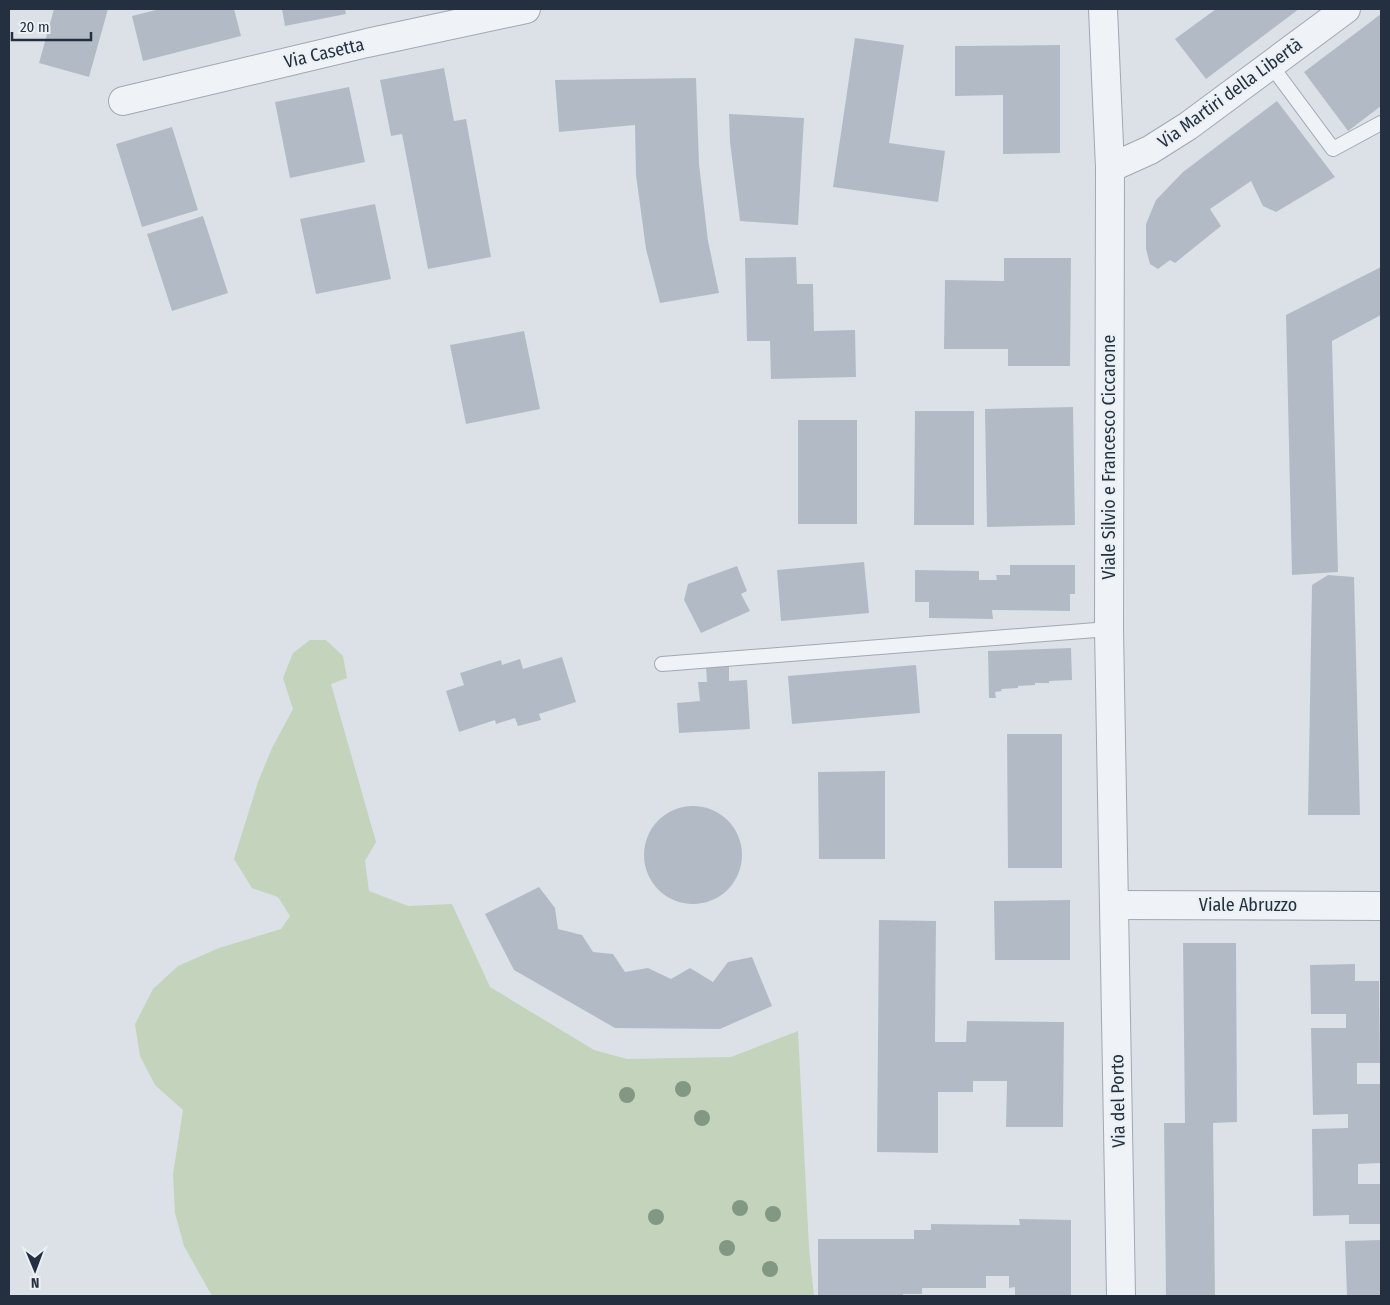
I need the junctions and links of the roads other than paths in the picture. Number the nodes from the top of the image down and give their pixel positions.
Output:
1 (526, 9) edge
2 (1103, 9) edge
3 (1346, 9) edge
4 (1270, 64) junction
5 (122, 101) dead end
6 (1381, 123) edge
7 (1110, 168) junction
8 (1109, 629) junction
9 (662, 664) dead end
10 (1114, 905) junction
11 (1381, 906) edge
12 (1121, 1296) edge

1 - 5 street, Via Casetta
2 - 7 street, Viale Silvio e Francesco Ciccarone
3 - 4 street, Via Martiri della Libertà
4 - 6 lane
4 - 7 street, Via Martiri della Libertà
7 - 8 street, Viale Silvio e Francesco Ciccarone
8 - 9 lane
8 - 10 street, Viale Silvio e Francesco Ciccarone
10 - 11 street, Viale Abruzzo
10 - 12 street, Via del Porto

